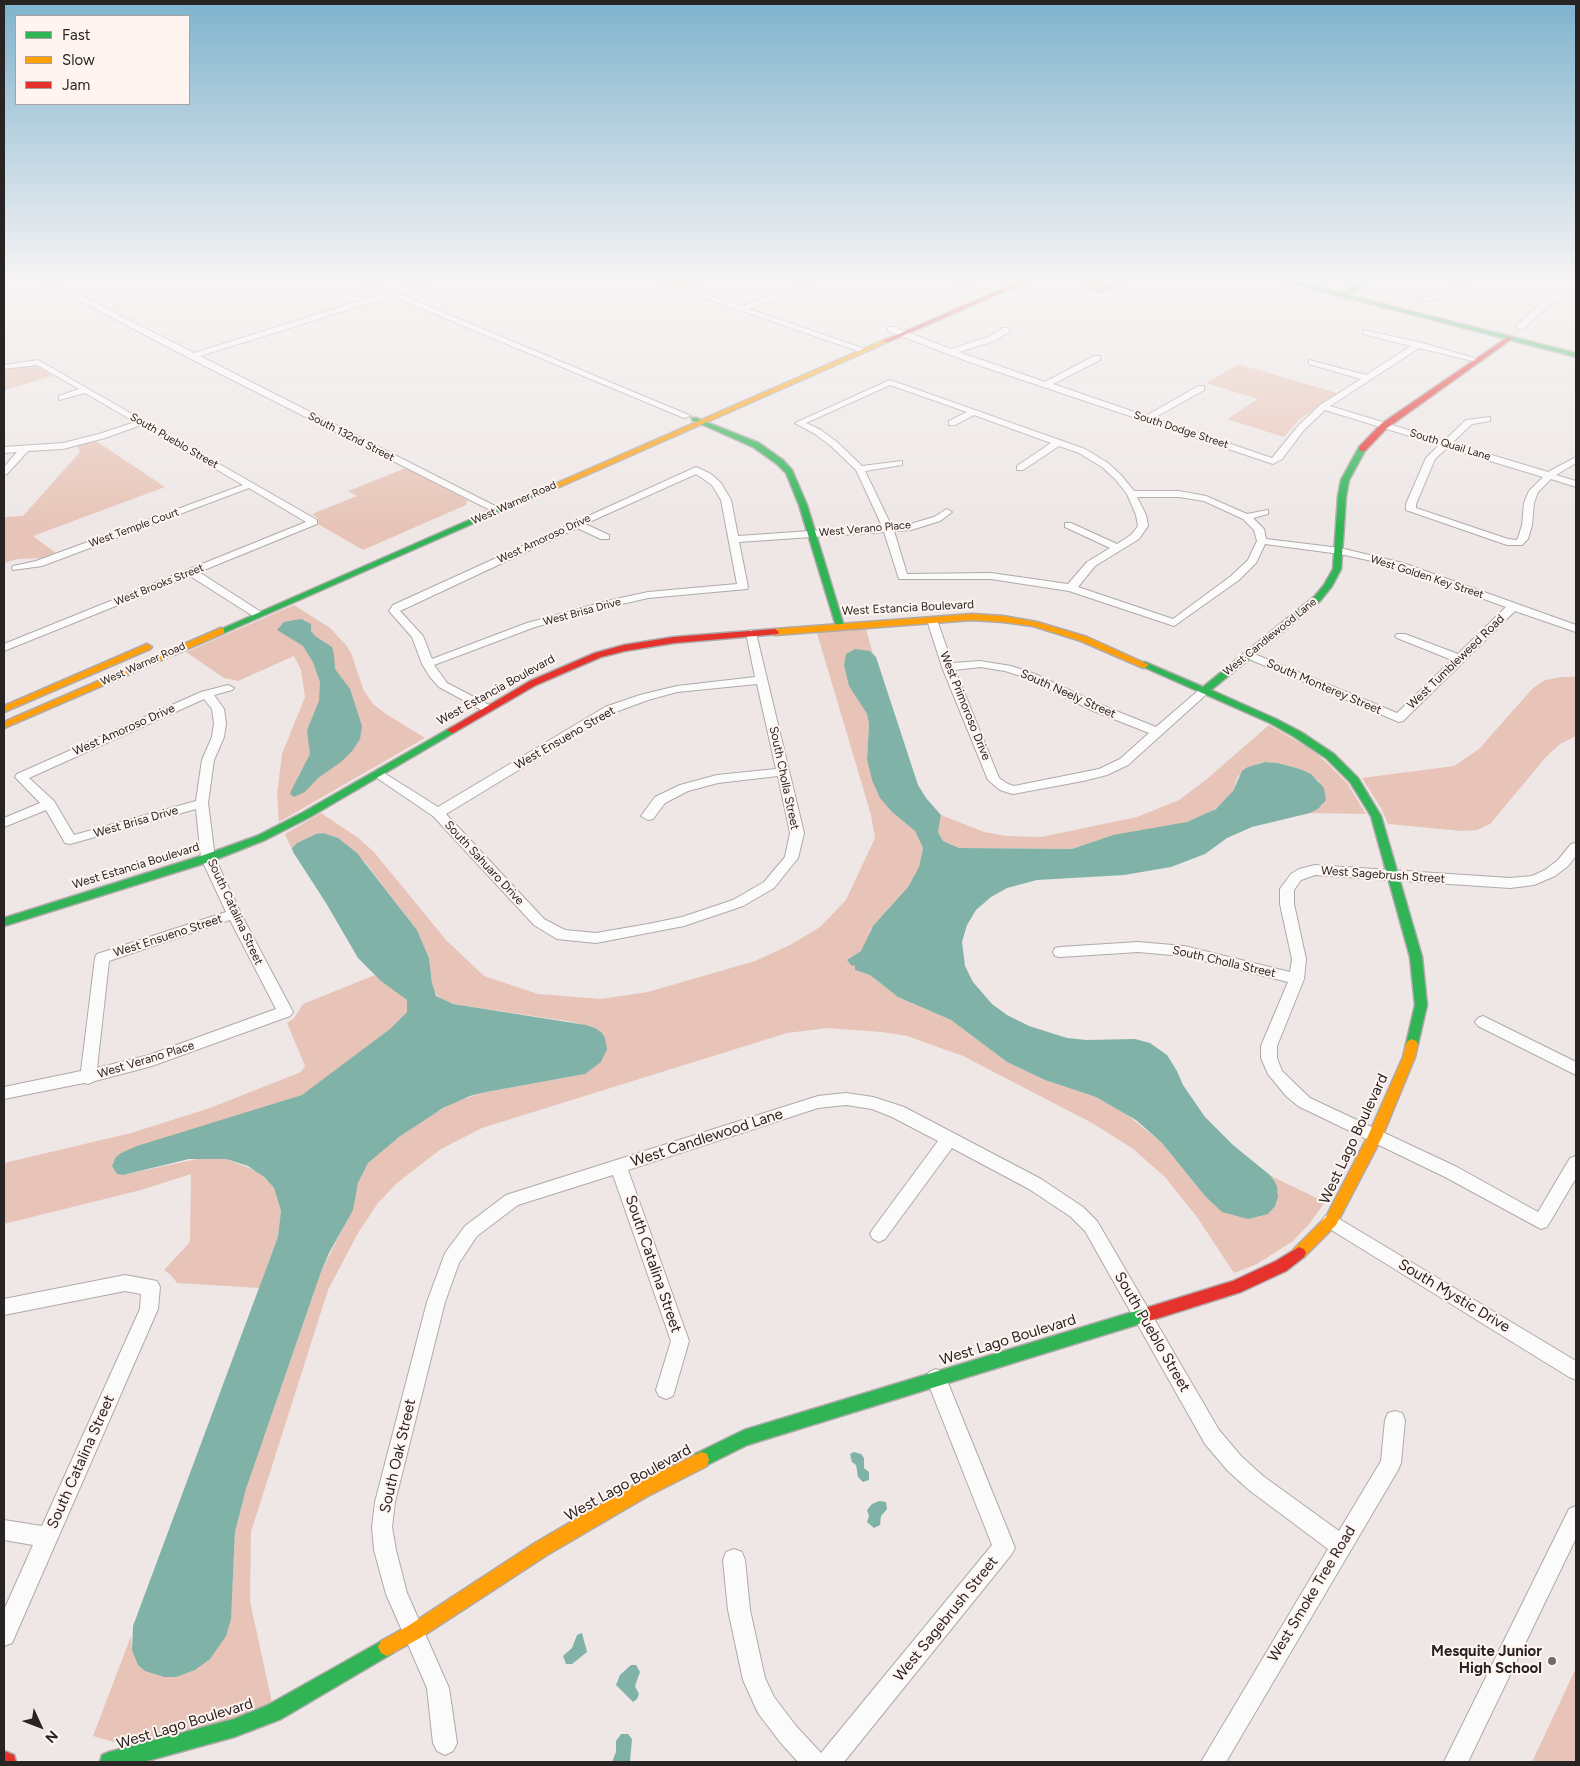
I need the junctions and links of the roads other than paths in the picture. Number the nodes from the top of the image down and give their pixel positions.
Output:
1 (28, 363) edge
2 (40, 363) edge
3 (206, 363) edge
4 (559, 363) edge
5 (809, 363) edge
6 (833, 363) edge
7 (984, 363) edge
8 (1086, 363) edge
9 (1317, 363) edge
10 (1390, 363) edge
11 (1472, 363) edge
12 (4, 367) edge
13 (1368, 378) junction
14 (1044, 385) junction
15 (1202, 388) dead end
16 (86, 390) junction
17 (62, 398) dead end
18 (1324, 407) junction
19 (974, 412) junction
20 (687, 416) junction
21 (1146, 419) junction
22 (1487, 419) dead end
23 (700, 421) junction
24 (142, 422) junction
25 (952, 423) dead end
26 (1384, 426) junction
27 (1058, 442) junction
28 (624, 443) dead end
29 (1444, 444) junction
30 (4, 450) edge
31 (24, 450) junction
32 (1576, 460) edge
33 (899, 463) dead end
34 (1020, 468) dead end
35 (860, 469) junction
36 (4, 472) edge
37 (1549, 476) junction
38 (1576, 484) edge
39 (250, 485) junction
40 (1131, 494) junction
41 (499, 496) dead end
42 (477, 506) junction
43 (496, 510) junction
44 (947, 512) dead end
45 (1265, 512) dead end
46 (1246, 517) junction
47 (314, 522) joint
48 (576, 524) junction
49 (1068, 524) dead end
50 (888, 530) junction
51 (811, 534) junction
52 (605, 537) dead end
53 (734, 539) junction
54 (1262, 541) junction
55 (1117, 548) junction
56 (1340, 552) junction
57 (17, 568) dead end
58 (191, 572) junction
59 (1071, 588) junction
60 (1514, 606) junction
61 (257, 614) junction
62 (932, 620) junction
63 (840, 626) junction
64 (1576, 629) edge
65 (752, 633) junction
66 (1401, 636) dead end
67 (155, 644) dead end
68 (4, 648) edge
69 (1248, 656) junction
70 (1460, 659) junction
71 (428, 664) junction
72 (948, 667) junction
73 (761, 680) junction
74 (228, 688) dead end
75 (1204, 691) junction
76 (205, 694) junction
77 (4, 709) edge
78 (487, 709) junction
79 (1399, 718) joint
80 (4, 725) edge
81 (1157, 732) junction
82 (782, 772) junction
83 (377, 774) junction
84 (1004, 787) joint
85 (202, 803) junction
86 (49, 804) junction
87 (438, 812) junction
88 (648, 816) dead end
89 (4, 823) edge
90 (1576, 847) edge
91 (208, 858) junction
92 (1393, 875) junction
93 (234, 914) junction
94 (4, 922) edge
95 (596, 938) joint
96 (1060, 952) dead end
97 (1297, 979) junction
98 (285, 1012) joint
99 (1483, 1022) dead end
100 (1576, 1069) edge
101 (88, 1078) junction
102 (4, 1093) edge
103 (1375, 1137) junction
104 (950, 1138) junction
105 (1576, 1163) edge
106 (619, 1167) junction
107 (1331, 1221) junction
108 (471, 1231) joint
109 (879, 1234) dead end
110 (151, 1287) joint
111 (4, 1307) edge
112 (1142, 1316) junction
113 (1576, 1371) edge
114 (936, 1378) junction
115 (666, 1390) dead end
116 (1394, 1420) dead end
117 (1576, 1516) edge
118 (4, 1530) edge
119 (47, 1537) junction
120 (1341, 1545) junction
121 (734, 1560) dead end
122 (414, 1632) junction
123 (4, 1635) edge
124 (445, 1743) dead end
125 (108, 1762) edge
126 (814, 1762) edge
127 (829, 1762) edge
128 (1213, 1762) edge
129 (1456, 1762) edge

1 - 12 street, South Pueblo Street
2 - 16 street, South Pueblo Street
3 - 42 street, South 132nd Street
4 - 20 street
5 - 20 street
6 - 23 street, West Warner Road
7 - 14 street, South Dodge Street
8 - 14 street
9 - 13 street
10 - 13 street
11 - 26 street, West Candlewood Lane
13 - 18 street
14 - 21 street, South Dodge Street
15 - 21 street
16 - 17 street
16 - 24 street, South Pueblo Street
18 - 21 street, South Dodge Street
18 - 26 street, South Quail Lane
19 - 25 street
19 - 27 street
19 - 35 street
20 - 23 street
20 - 28 street
22 - 29 street
23 - 43 street, West Warner Road
23 - 51 street
24 - 31 street
24 - 39 street, South Pueblo Street
26 - 29 street, South Quail Lane
26 - 56 street, West Candlewood Lane
27 - 34 street
27 - 40 street
29 - 37 street, South Quail Lane
29 - 37 street
30 - 31 street
31 - 36 street
32 - 37 street
33 - 35 street
35 - 50 street
37 - 38 street, South Quail Lane
39 - 47 street, South Pueblo Street
39 - 57 street, West Temple Court
40 - 46 street
40 - 55 street
41 - 42 street, West Warner Road
42 - 43 street, South 132nd Street
43 - 61 street, West Warner Road
44 - 50 street, West Verano Place
45 - 46 street
46 - 54 street
47 - 58 street, West Brooks Street
48 - 52 street
48 - 53 street, West Amoroso Drive
48 - 71 street, West Amoroso Drive
49 - 55 street
50 - 51 street, West Verano Place
50 - 59 street
51 - 53 street, West Verano Place
51 - 63 street
53 - 71 street, West Brisa Drive
54 - 56 street, West Golden Key Street
54 - 59 street
55 - 59 street
56 - 60 street, West Golden Key Street
56 - 69 street, West Candlewood Lane
58 - 61 street
58 - 68 street, West Brooks Street
60 - 64 street, West Golden Key Street
60 - 70 street, West Tumbleweed Road
61 - 80 street, West Warner Road
62 - 63 street, West Estancia Boulevard
62 - 72 street, West Primoroso Drive
62 - 75 street, West Estancia Boulevard
63 - 65 street, West Estancia Boulevard
65 - 73 street, South Cholla Street
65 - 78 street, West Estancia Boulevard
66 - 70 street
67 - 77 street, West Warner Road
69 - 75 street, West Candlewood Lane
69 - 79 street, South Monterey Street
70 - 79 street, West Tumbleweed Road
71 - 78 street
72 - 81 street, South Neely Street
72 - 84 street, West Primoroso Drive
73 - 82 street, South Cholla Street
73 - 87 street, West Ensueno Street
74 - 76 street, West Amoroso Drive
75 - 81 street, West Candlewood Lane
75 - 92 street, West Lago Boulevard
76 - 85 street, South Catalina Street
76 - 86 street, West Amoroso Drive
78 - 83 street, West Estancia Boulevard
81 - 84 street, West Candlewood Lane
82 - 88 street
82 - 95 street, South Cholla Street
83 - 87 street, South Sahuaro Drive
83 - 91 street, West Estancia Boulevard
85 - 86 street, West Brisa Drive
85 - 91 street, South Catalina Street
86 - 89 street
87 - 95 street, South Sahuaro Drive
90 - 92 street, West Sagebrush Street
91 - 93 street, South Catalina Street
91 - 94 street, West Estancia Boulevard
92 - 97 street, West Sagebrush Street
92 - 103 street, West Lago Boulevard
93 - 98 street, South Catalina Street
93 - 101 street, West Ensueno Street
96 - 97 street, South Cholla Street
97 - 103 street, West Sagebrush Street
98 - 101 street, West Verano Place
99 - 100 street
101 - 102 street, West Verano Place
103 - 105 street
103 - 107 street, West Lago Boulevard
104 - 106 street, West Candlewood Lane
104 - 109 street
104 - 112 street, South Pueblo Street
106 - 108 street, West Candlewood Lane
106 - 115 street, South Catalina Street
107 - 112 street, West Lago Boulevard
107 - 113 street, South Mystic Drive
108 - 122 street, South Oak Street
110 - 111 street
110 - 119 street, South Catalina Street
112 - 114 street, West Lago Boulevard
112 - 120 street, South Pueblo Street
114 - 122 street, West Lago Boulevard
114 - 127 street, West Sagebrush Street
116 - 120 street, West Smoke Tree Road
117 - 129 street
118 - 119 street
119 - 123 street, South Catalina Street
120 - 128 street, West Smoke Tree Road
121 - 126 street
122 - 124 street, South Oak Street
122 - 125 street, West Lago Boulevard

